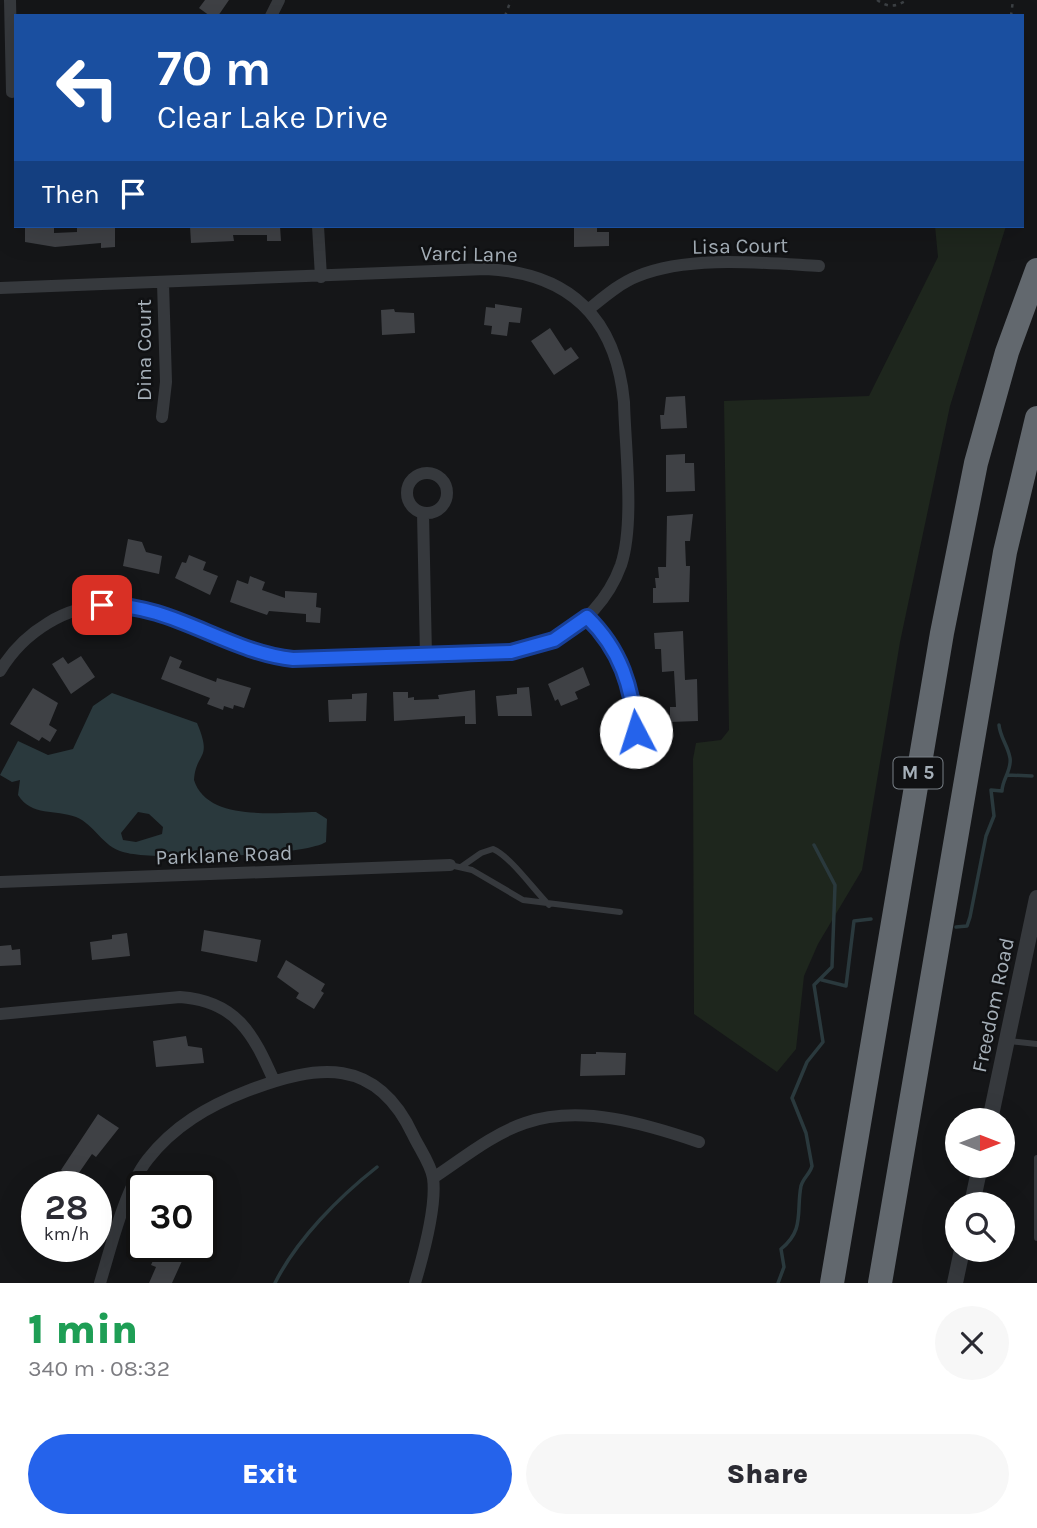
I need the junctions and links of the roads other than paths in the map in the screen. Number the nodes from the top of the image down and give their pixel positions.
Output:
1 (9, 0) edge
2 (9, 92) edge
3 (318, 228) edge
4 (819, 266) dead end
5 (1037, 270) edge
6 (321, 277) junction
7 (163, 283) junction
8 (0, 288) edge
9 (589, 309) junction
10 (162, 417) dead end
11 (1037, 418) edge
12 (424, 513) dead end
13 (582, 621) junction
14 (426, 656) junction
15 (0, 671) edge
16 (636, 732) dead end
17 (455, 866) junction
18 (0, 883) edge
19 (1037, 898) edge
20 (549, 905) junction
21 (620, 912) dead end
22 (0, 1014) edge
23 (1007, 1041) junction
24 (1037, 1044) edge
25 (274, 1081) junction
26 (993, 1108) edge
27 (699, 1142) dead end
28 (1037, 1158) edge
29 (433, 1178) junction
30 (1037, 1238) edge
31 (959, 1262) edge
32 (100, 1283) edge
33 (415, 1283) edge
34 (832, 1283) edge
35 (880, 1283) edge
36 (955, 1283) edge

1 - 2 street
3 - 6 street
4 - 9 street, Lisa Court
5 - 34 highway, M 5
6 - 7 street, Varci Lane
6 - 9 street, Varci Lane
7 - 8 street, Varci Lane
7 - 10 street, Dina Court
9 - 13 street, Varci Lane
11 - 35 highway, M 5
12 - 14 street
13 - 14 street
13 - 16 street
14 - 15 street
17 - 18 street, Parklane Road
17 - 20 lane
17 - 20 lane
19 - 23 street, Freedom Road
20 - 21 lane
22 - 25 street
23 - 24 lane
23 - 26 street, Freedom Road
25 - 29 street
25 - 32 street
27 - 29 street
28 - 30 lane
29 - 33 street
31 - 36 street

